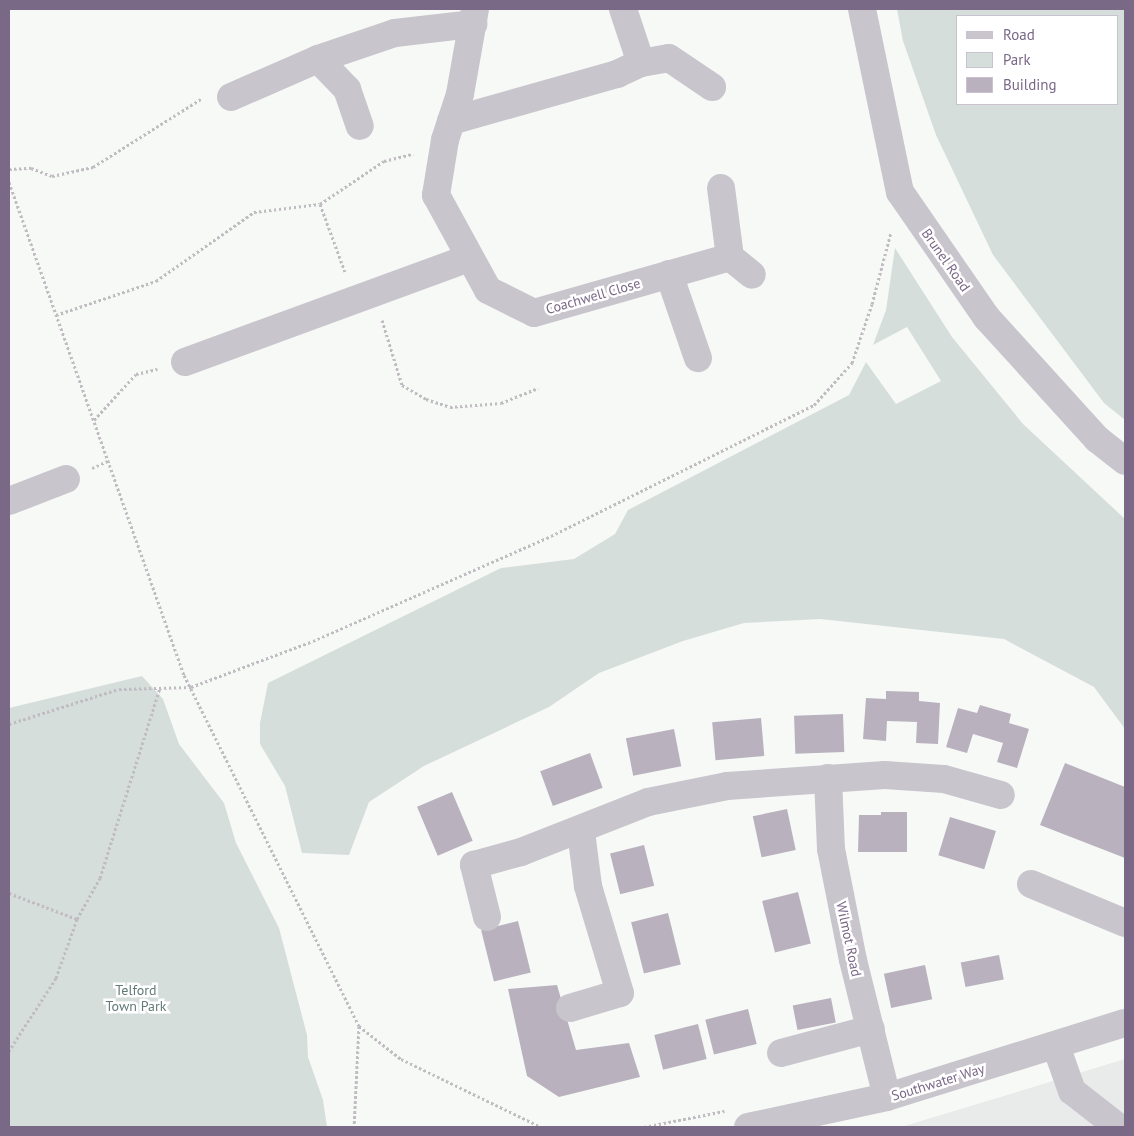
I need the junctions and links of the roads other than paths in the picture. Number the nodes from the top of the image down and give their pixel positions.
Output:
1 (623, 9) edge
2 (862, 9) edge
3 (474, 16) edge
4 (318, 59) junction
5 (641, 63) junction
6 (712, 87) dead end
7 (235, 95) road end
8 (360, 126) dead end
9 (447, 133) junction
10 (721, 188) dead end
11 (730, 257) junction
12 (469, 258) junction
13 (669, 274) junction
14 (752, 275) dead end
15 (698, 358) dead end
16 (185, 362) road end
17 (1125, 461) edge
18 (66, 479) dead end
19 (9, 501) edge
20 (828, 778) junction
21 (1001, 794) dead end
22 (581, 831) junction
23 (1031, 884) dead end
24 (487, 917) dead end
25 (1125, 923) edge
26 (570, 1008) dead end
27 (1125, 1022) edge
28 (871, 1029) junction
29 (1056, 1046) junction
30 (781, 1053) dead end
31 (886, 1097) junction
32 (748, 1127) edge
33 (1118, 1127) edge

1 - 5 street
2 - 17 street, Brunel Road
3 - 4 street
3 - 9 street, Coachwell Close
4 - 7 street
4 - 8 street
5 - 6 street
5 - 9 street
9 - 12 street, Coachwell Close
10 - 11 street
11 - 13 street, Coachwell Close
11 - 14 street
12 - 13 street, Coachwell Close
12 - 16 street
13 - 15 street
18 - 19 street
20 - 21 street
20 - 22 street
20 - 28 street, Wilmot Road
22 - 24 street
22 - 26 street
23 - 25 street
27 - 29 street, Southwater Way
28 - 30 street
28 - 31 street, Wilmot Road
29 - 31 street, Southwater Way
29 - 33 street
31 - 32 street, Southwater Way

